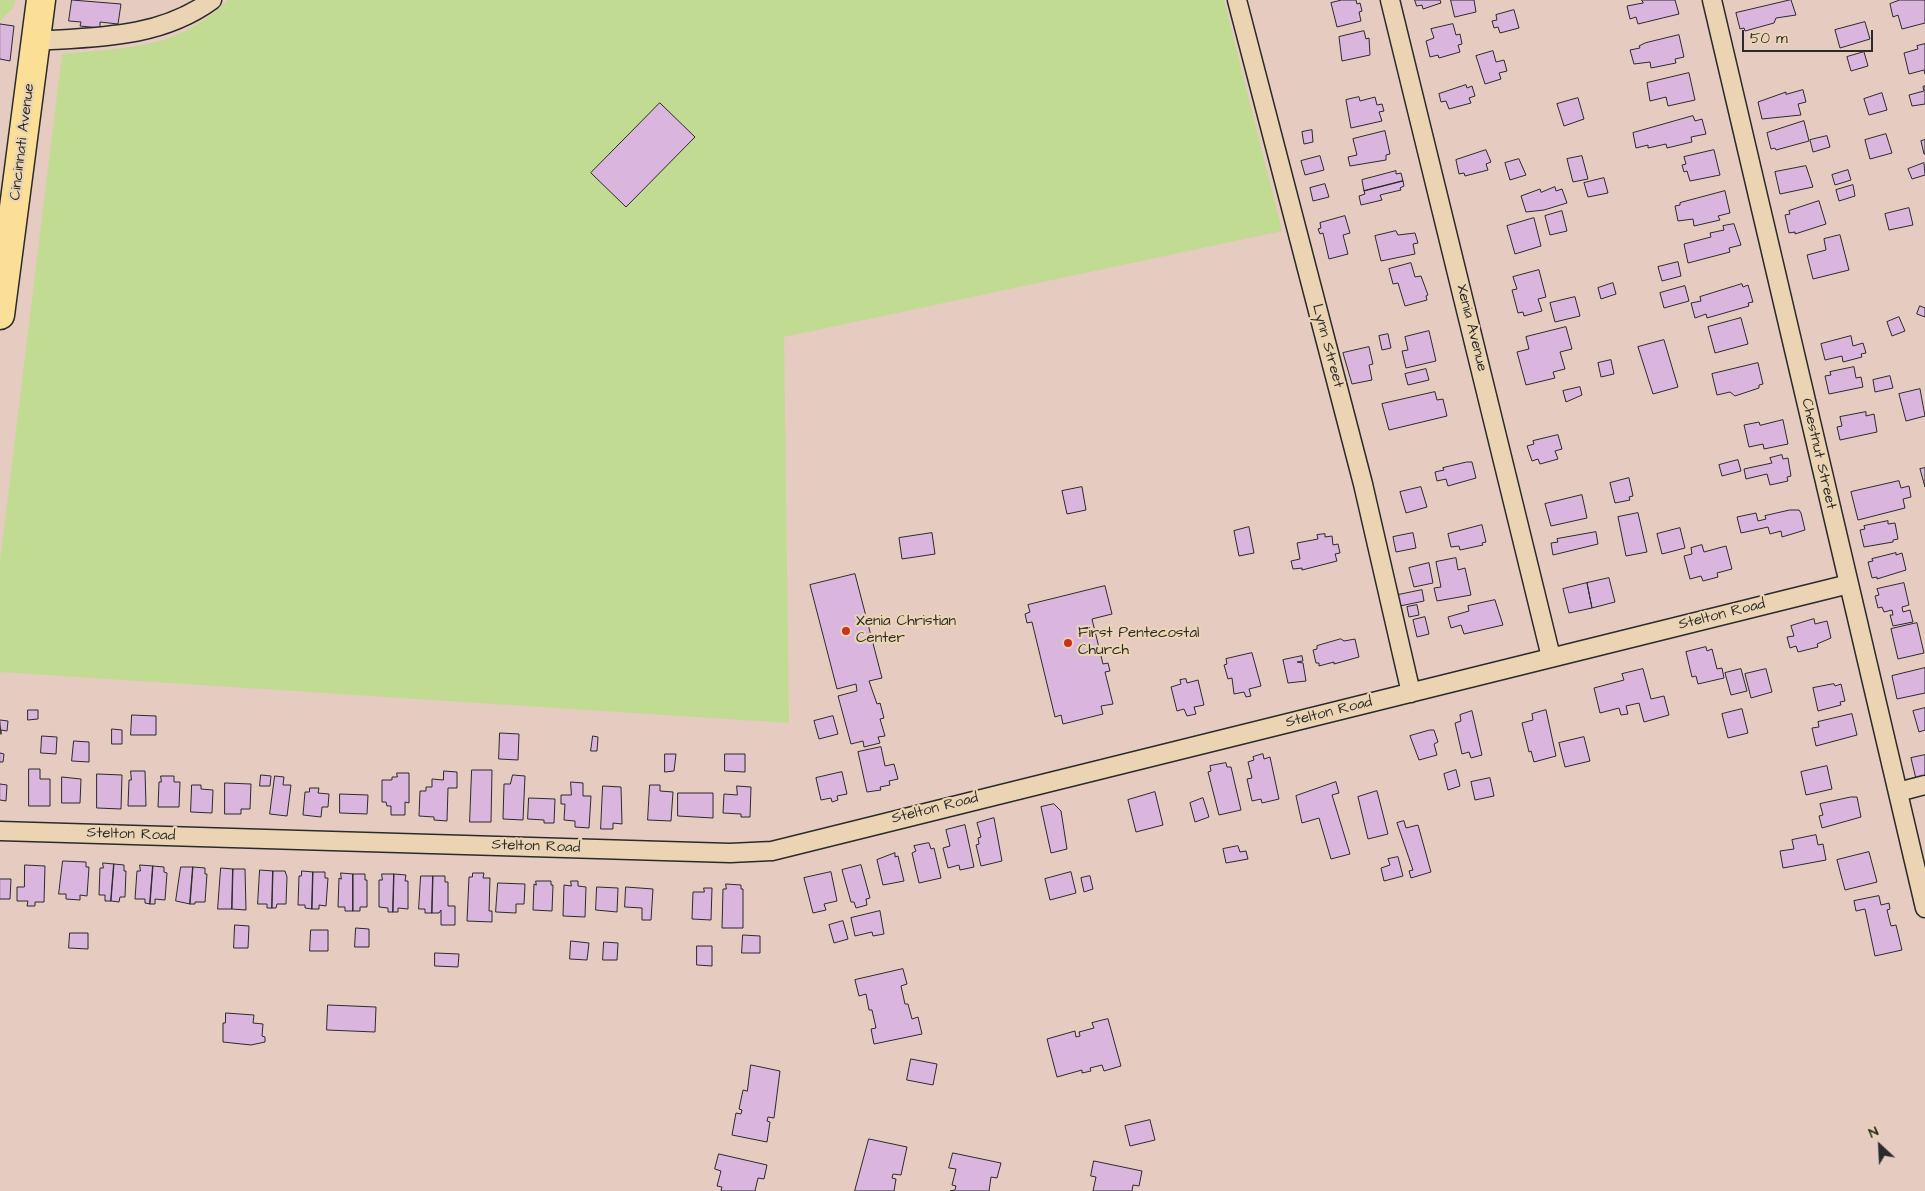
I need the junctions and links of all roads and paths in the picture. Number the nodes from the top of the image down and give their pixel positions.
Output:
1 (41, 0) edge
2 (212, 0) edge
3 (1237, 0) edge
4 (1390, 0) edge
5 (1712, 0) edge
6 (36, 41) junction
7 (0, 315) edge
8 (1849, 584) junction
9 (1551, 657) junction
10 (1411, 693) junction
11 (1925, 785) edge
12 (1898, 792) junction
13 (0, 831) edge
14 (1925, 908) edge

1 - 6 highway, Cincinnati Avenue
2 - 6 street
3 - 10 street, Lynn Street
4 - 9 street, Xenia Avenue
5 - 8 street, Chestnut Street
6 - 7 highway, Cincinnati Avenue
8 - 9 street, Stelton Road
8 - 12 street, Chestnut Street
9 - 10 street, Stelton Road
10 - 13 street, Stelton Road
11 - 12 street
12 - 14 street, Chestnut Street

